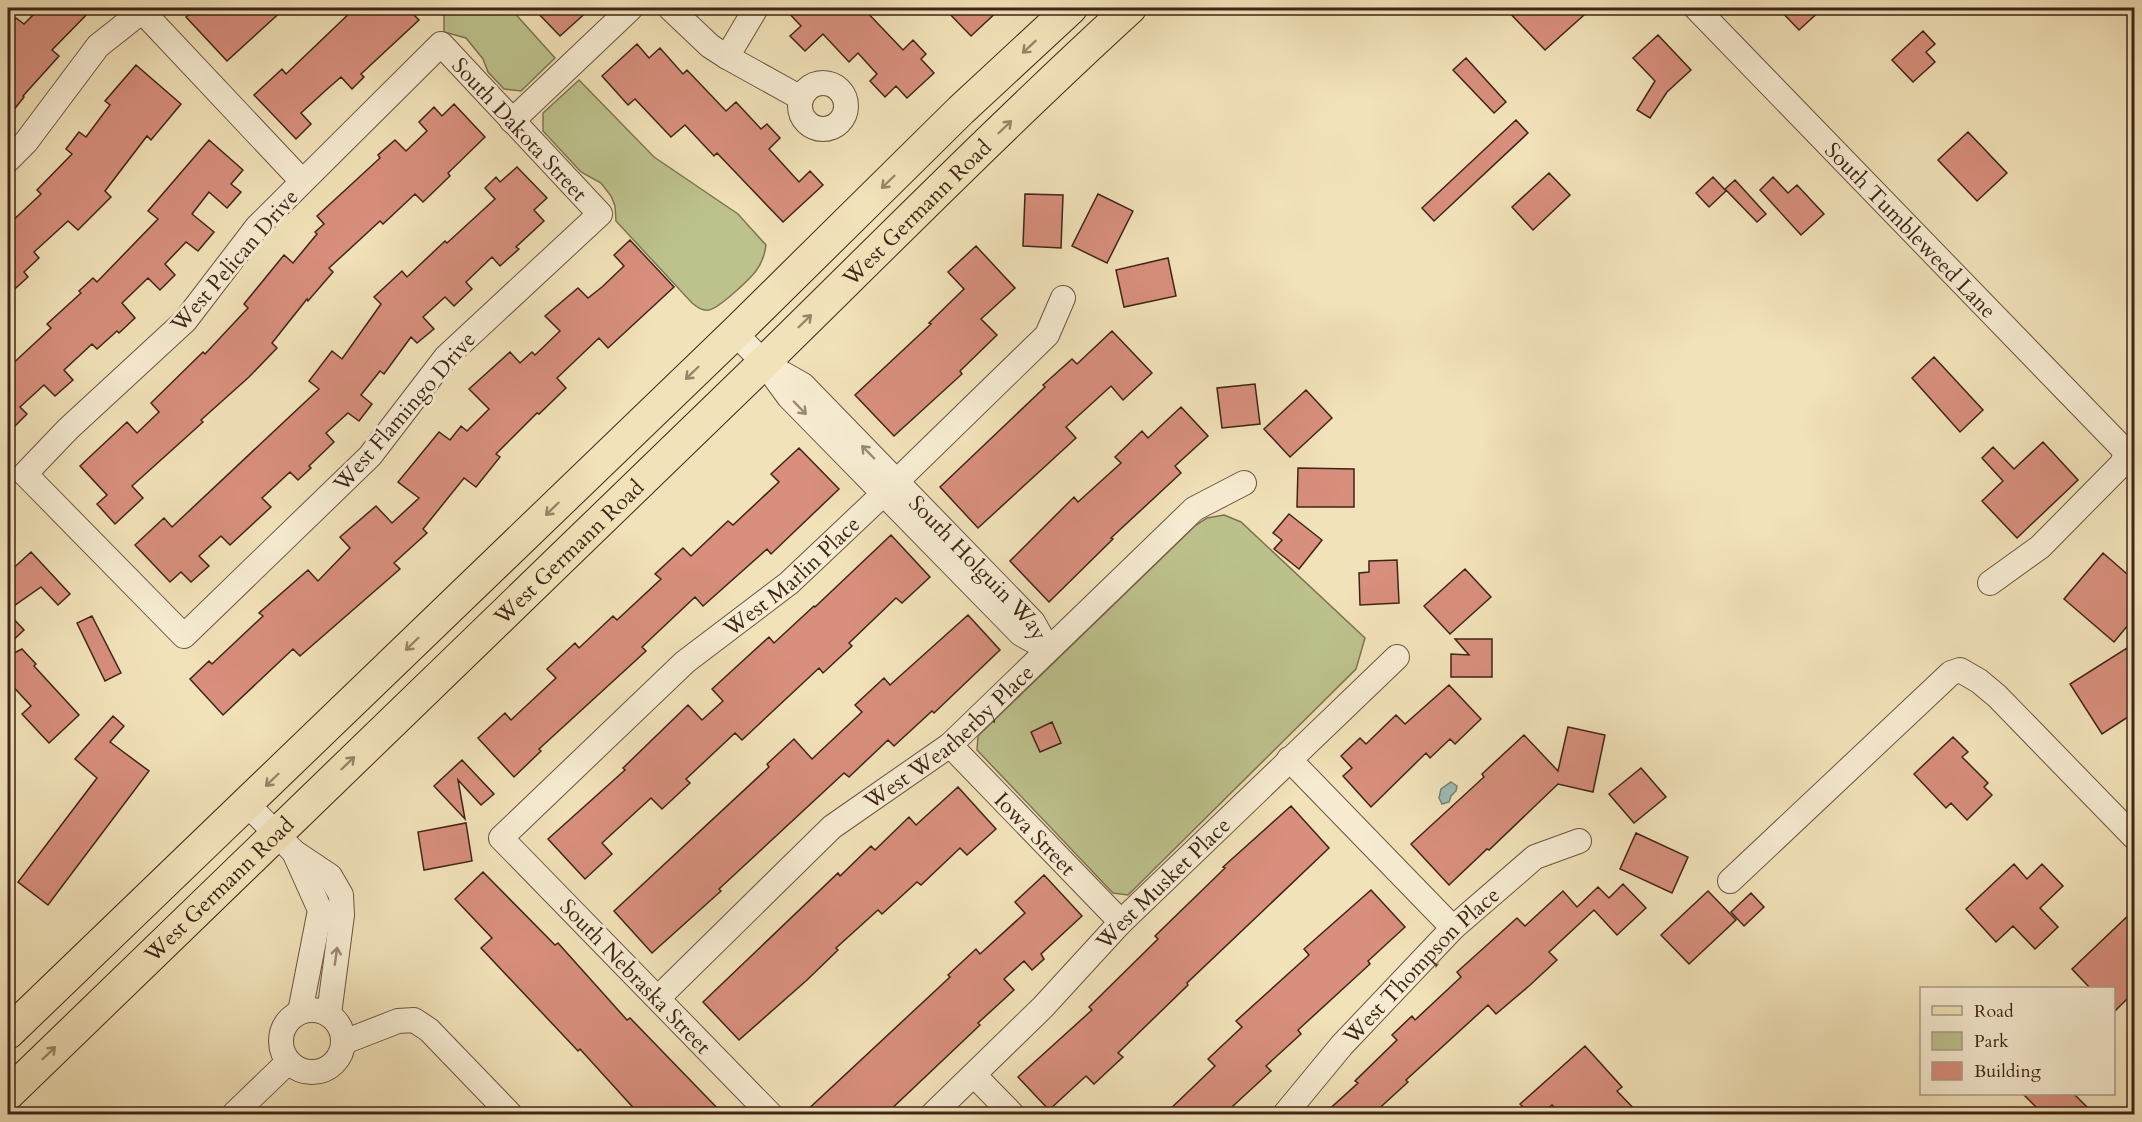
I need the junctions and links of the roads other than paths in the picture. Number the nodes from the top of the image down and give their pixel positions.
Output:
1 (631, 8) edge
2 (670, 8) edge
3 (756, 8) edge
4 (1071, 8) edge
5 (1130, 8) edge
6 (1696, 8) edge
7 (144, 9) edge
8 (441, 44) joint
9 (727, 57) junction
10 (801, 98) dead end
11 (512, 122) junction
12 (8, 160) edge
13 (302, 181) junction
14 (600, 214) joint
15 (1062, 298) dead end
16 (735, 333) junction
17 (764, 363) junction
18 (2130, 456) edge
19 (1244, 483) dead end
20 (890, 487) junction
21 (1990, 583) dead end
22 (184, 636) joint
23 (1048, 650) junction
24 (1397, 657) dead end
25 (950, 745) junction
26 (1289, 759) junction
27 (247, 804) junction
28 (2134, 837) edge
29 (501, 838) joint
30 (1580, 841) dead end
31 (285, 842) junction
32 (1730, 881) dead end
33 (341, 895) junction
34 (315, 898) junction
35 (1121, 922) junction
36 (1453, 928) junction
37 (658, 998) junction
38 (300, 1012) junction
39 (328, 1014) junction
40 (8, 1034) edge
41 (344, 1042) junction
42 (288, 1062) junction
43 (974, 1075) junction
44 (8, 1094) edge
45 (234, 1114) edge
46 (510, 1114) edge
47 (770, 1114) edge
48 (933, 1114) edge
49 (1012, 1114) edge
50 (1285, 1114) edge

1 - 11 street
2 - 9 street
3 - 9 street
4 -> 16 main road, West Germann Road
17 -> 5 main road, West Germann Road
6 - 18 street, South Tumbleweed Lane
7 - 12 street
7 - 13 street
8 - 11 street, South Dakota Street
8 - 13 street, West Pelican Drive
9 - 10 street
11 - 14 street, South Dakota Street
13 - 22 street, West Pelican Drive
14 - 22 street, West Flamingo Drive
15 - 20 street, West Marlin Place
16 - 17 street, South Holguin Way
16 -> 27 main road, West Germann Road
17 - 20 street, South Holguin Way
31 -> 17 main road, West Germann Road
18 - 21 street
19 - 23 street, West Weatherby Place
20 - 23 street, South Holguin Way
20 - 29 street, West Marlin Place
23 - 25 street, West Weatherby Place
24 - 26 street, West Musket Place
25 - 35 street, Iowa Street
25 - 37 street, West Weatherby Place
26 - 35 street, West Musket Place
26 - 36 street
27 - 31 street
27 - 40 main road, West Germann Road
28 - 32 street
29 - 37 street, South Nebraska Street
30 - 36 street, West Thompson Place
31 - 33 street
31 - 34 street
44 -> 31 main road, West Germann Road
33 - 34 street
39 -> 33 street
34 - 38 street
35 - 43 street, West Musket Place
36 - 50 street, West Thompson Place
37 - 47 street, South Nebraska Street
38 - 39 street
38 - 42 street
39 - 41 street
41 - 42 street
41 - 46 street
42 - 45 street
43 - 48 street, West Musket Place
43 - 49 street

